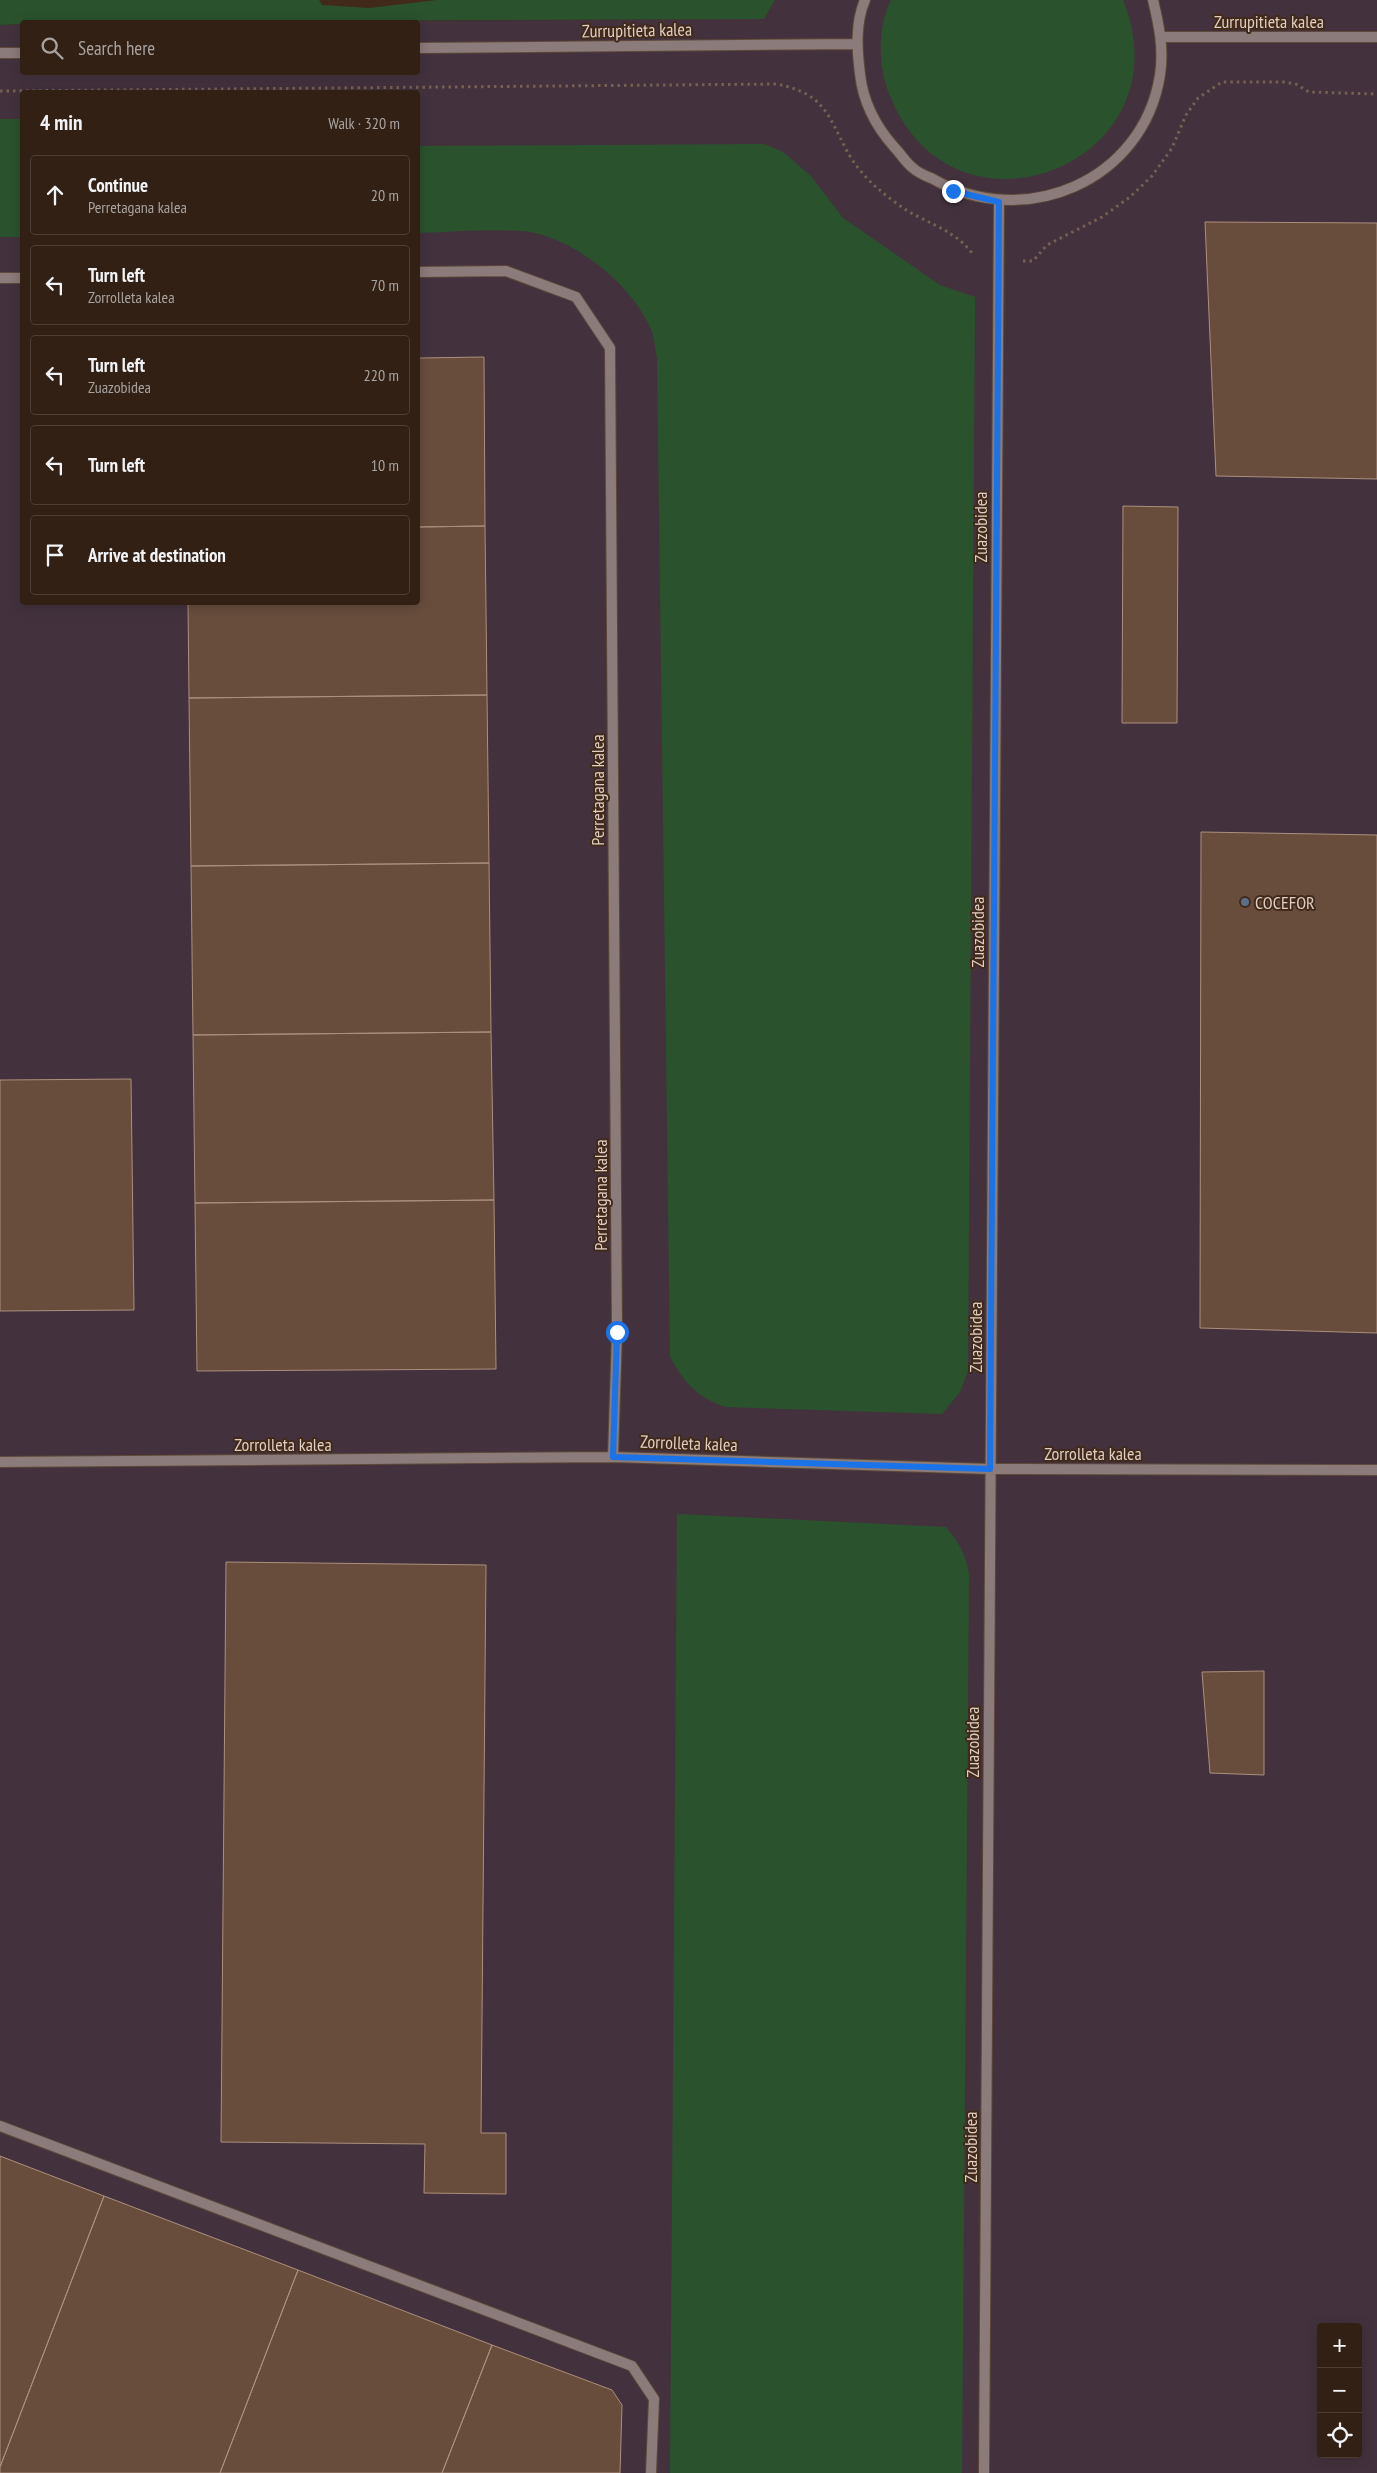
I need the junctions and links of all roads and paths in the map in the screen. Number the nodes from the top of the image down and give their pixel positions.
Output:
1 (865, 0) edge
2 (1154, 0) edge
3 (1377, 37) edge
4 (1162, 38) junction
5 (857, 44) junction
6 (420, 48) edge
7 (0, 53) edge
8 (20, 53) edge
9 (96, 90) edge
10 (0, 91) edge
11 (20, 91) edge
12 (817, 100) dead end
13 (999, 202) junction
14 (420, 272) edge
15 (0, 278) edge
16 (20, 278) edge
17 (613, 1457) junction
18 (0, 1462) edge
19 (990, 1469) junction
20 (1377, 1470) edge
21 (0, 2126) edge
22 (651, 2473) edge
23 (984, 2473) edge

1 - 5 street
2 - 4 street
3 - 4 street, Zurrupitieta kalea
4 - 13 street
5 - 6 street, Zurrupitieta kalea
5 - 13 street
7 - 8 street
9 - 12 path
10 - 11 path
13 - 19 street, Zuazobidea
14 - 17 street, Perretagana kalea
15 - 16 street
17 - 18 street, Zorrolleta kalea
17 - 19 street, Zorrolleta kalea
19 - 20 street, Zorrolleta kalea
19 - 23 street, Zuazobidea
21 - 22 street

